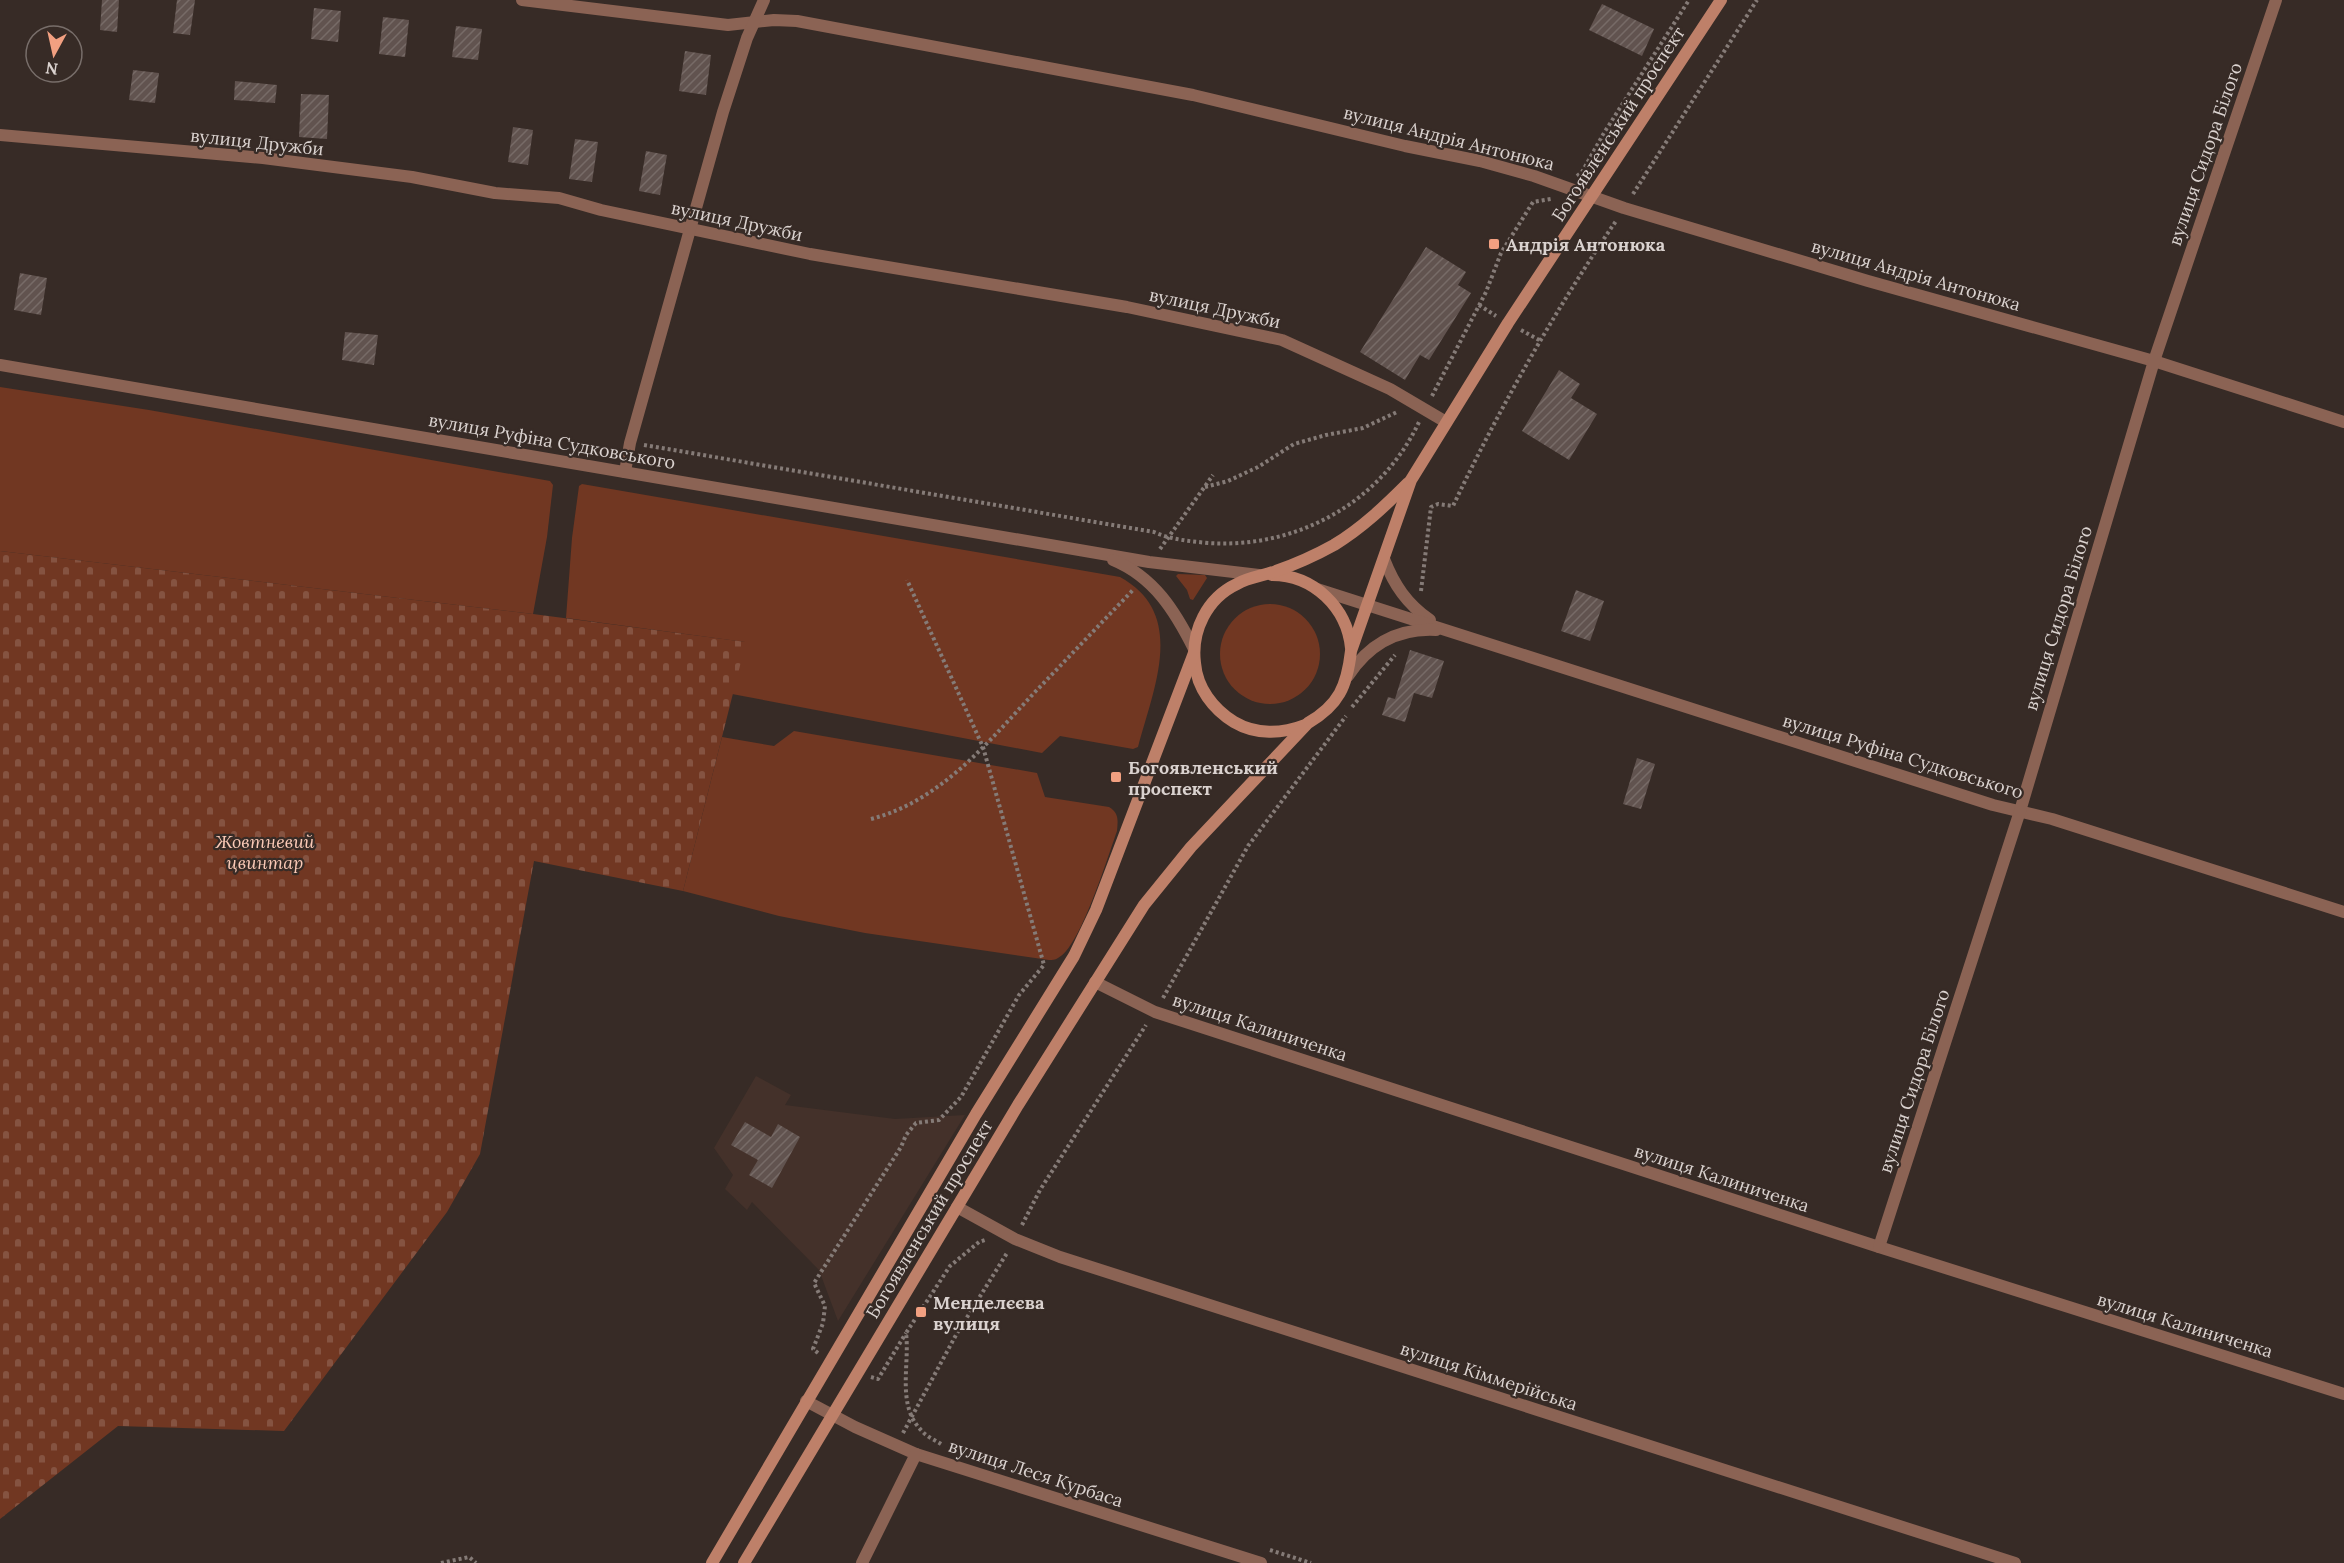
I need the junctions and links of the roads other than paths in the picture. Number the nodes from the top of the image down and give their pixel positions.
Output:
1 (522, 0) edge
2 (764, 0) edge
3 (1721, 0) edge
4 (2276, 0) edge
5 (754, 23) junction
6 (0, 135) edge
7 (1593, 196) junction
8 (689, 229) junction
9 (2154, 361) junction
10 (0, 365) edge
11 (1446, 422) junction
12 (2344, 422) edge
13 (625, 472) junction
14 (1411, 480) junction
15 (1098, 553) junction
16 (1384, 559) junction
17 (1265, 575) junction
18 (1317, 589) junction
19 (1368, 604) junction
20 (1452, 633) junction
21 (1194, 651) junction
22 (1351, 651) junction
23 (1348, 676) junction
24 (1308, 723) junction
25 (2020, 811) junction
26 (2344, 912) edge
27 (1095, 982) junction
28 (957, 1207) junction
29 (1879, 1248) junction
30 (2344, 1394) edge
31 (806, 1401) junction
32 (832, 1415) junction
33 (916, 1454) junction
34 (712, 1563) edge
35 (744, 1563) edge
36 (862, 1563) edge
37 (1261, 1563) edge
38 (2015, 1563) edge

1 - 5 street, вулиця Андрія Антонюка
2 - 5 street
3 - 7 main road, Богоявленський проспект
4 - 9 street, вулиця Сидора Білого
5 - 7 street, вулиця Андрія Антонюка
5 - 8 street
6 - 8 street, вулиця Дружби
7 - 9 street, вулиця Андрія Антонюка
7 - 11 main road, Богоявленський проспект
8 - 11 street, вулиця Дружби
8 - 13 street
9 - 12 street, вулиця Андрія Антонюка
9 - 25 street, вулиця Сидора Білого
10 - 13 street, вулиця Руфіна Судковського
11 - 14 main road, Богоявленський проспект
13 - 15 street, вулиця Руфіна Судковського
14 - 16 main road, Богоявленський проспект
14 - 17 main road, Богоявленський проспект
15 - 17 street, вулиця Руфіна Судковського
15 - 21 street, вулиця Руфіна Судковського
16 - 19 main road, Богоявленський проспект
16 - 20 street, вулиця Руфіна Судковського
17 - 18 main road, вулиця Руфіна Судковського
17 - 21 main road, Богоявленський проспект
18 - 19 street, вулиця Руфіна Судковського
18 - 22 main road
19 - 20 street, вулиця Руфіна Судковського
19 - 22 main road, Богоявленський проспект
20 - 23 street, вулиця Руфіна Судковського
20 - 25 street, вулиця Руфіна Судковського
21 - 24 main road
21 - 31 main road, Богоявленський проспект
22 - 23 main road, Богоявленський проспект
23 - 24 main road, Богоявленський проспект
24 - 27 main road, Богоявленський проспект
25 - 26 street, вулиця Руфіна Судковського
25 - 29 street, вулиця Сидора Білого
27 - 28 main road, Богоявленський проспект
27 - 29 street, вулиця Калиниченка
28 - 32 main road, Богоявленський проспект
28 - 38 street, вулиця Кіммерійська
29 - 30 street, вулиця Калиниченка
31 - 32 street, вулиця Леся Курбаса
31 - 34 main road, Богоявленський проспект
32 - 33 street, вулиця Леся Курбаса
32 - 35 main road, Богоявленський проспект
33 - 36 street
33 - 37 street, вулиця Леся Курбаса

